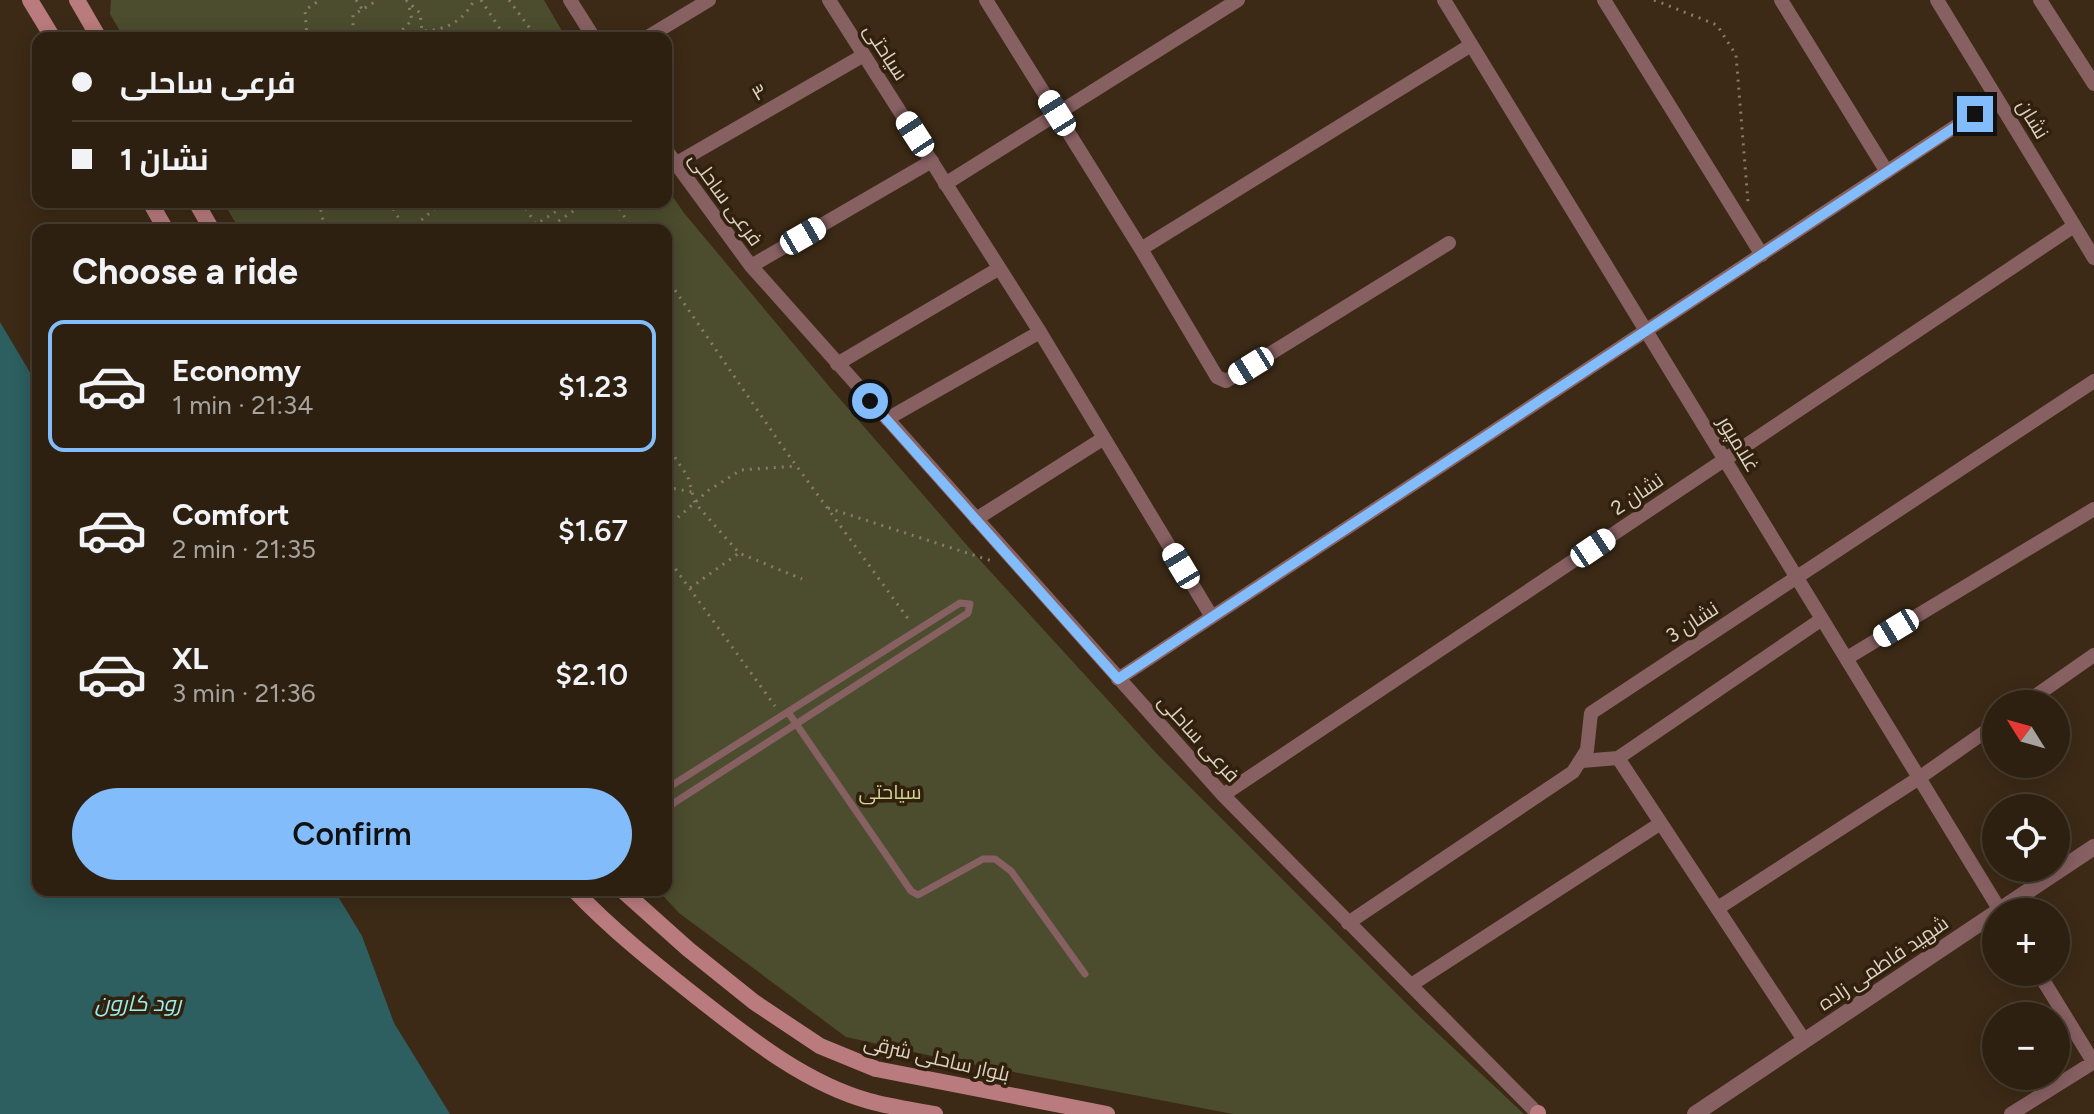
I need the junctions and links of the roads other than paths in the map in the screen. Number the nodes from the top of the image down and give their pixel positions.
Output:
1 (30, 0) edge
2 (570, 0) edge
3 (709, 0) edge
4 (829, 0) edge
5 (986, 0) edge
6 (1238, 0) edge
7 (1444, 0) edge
8 (1604, 0) edge
9 (1781, 0) edge
10 (1937, 0) edge
11 (2040, 0) edge
12 (83, 5) edge
13 (49, 32) edge
14 (96, 32) edge
15 (590, 32) edge
16 (656, 32) edge
17 (1471, 45) junction
18 (864, 55) junction
19 (2094, 84) edge
20 (1997, 99) junction
21 (1057, 113) junction
22 (672, 159) edge
23 (932, 161) junction
24 (675, 164) junction
25 (1887, 172) junction
26 (945, 184) junction
27 (2074, 226) junction
28 (1449, 243) dead end
29 (1141, 249) junction
30 (1762, 255) junction
31 (2094, 258) edge
32 (751, 266) junction
33 (998, 269) junction
34 (1646, 331) junction
35 (1040, 332) junction
36 (837, 364) junction
37 (2094, 381) edge
38 (887, 419) junction
39 (1104, 438) junction
40 (1725, 459) junction
41 (2094, 509) edge
42 (976, 519) junction
43 (1797, 577) junction
44 (1212, 617) junction
45 (1822, 619) junction
46 (2094, 655) edge
47 (1847, 658) junction
48 (1118, 679) junction
49 (2044, 690) edge
50 (785, 714) junction
51 (796, 725) junction
52 (1982, 734) edge
53 (1618, 758) junction
54 (1582, 761) junction
55 (1919, 778) junction
56 (672, 785) edge
57 (1223, 795) junction
58 (672, 804) edge
59 (1661, 823) junction
60 (2094, 847) edge
61 (580, 896) edge
62 (629, 896) edge
63 (1993, 898) edge
64 (2018, 898) edge
65 (1718, 908) junction
66 (1982, 922) edge
67 (1348, 923) junction
68 (1085, 974) dead end
69 (1411, 985) junction
70 (2047, 986) edge
71 (1804, 1040) junction
72 (2094, 1063) edge
73 (935, 1114) edge
74 (1107, 1114) edge
75 (1538, 1114) edge
76 (1695, 1114) edge
77 (2011, 1114) edge

1 - 13 main road
2 - 15 street
3 - 16 street
4 - 18 street, سیاحتی
5 - 21 street
6 - 21 street
7 - 17 street, غلامپور
8 - 30 street
9 - 25 street
10 - 20 street, نشان
11 - 19 street
12 - 14 main road
17 - 29 street
17 - 34 street, غلامپور
18 - 23 street, سیاحتی
18 - 24 street, ۳
20 - 25 street
20 - 27 street, نشان
21 - 26 street
21 - 29 street
22 - 24 street, فرعی ساحلی
23 - 26 street, سیاحتی
23 - 32 street
24 - 32 street, فرعی ساحلی
25 - 30 street
26 - 33 street, سیاحتی
27 - 31 street, نشان
27 - 40 street, نشان 2
28 - 29 street
30 - 34 street
32 - 36 street, فرعی ساحلی
33 - 35 street, سیاحتی
33 - 36 street
34 - 40 street, غلامپور
34 - 44 street
35 - 38 street
35 - 39 street, سیاحتی
36 - 38 street, فرعی ساحلی
37 - 43 street, نشان 3
38 - 42 street, فرعی ساحلی
39 - 42 street
39 - 44 street, سیاحتی
40 - 43 street, غلامپور
40 - 57 street, نشان 2
41 - 47 street
42 - 48 street, فرعی ساحلی
43 - 45 street, غلامپور
43 - 54 street, نشان 3
44 - 48 street
45 - 47 street, غلامپور
45 - 53 street
46 - 49 street
47 - 55 street, غلامپور
48 - 57 street, فرعی ساحلی
50 - 51 lane
50 - 51 lane
50 - 56 lane
51 - 58 lane
51 - 68 lane
52 - 55 street
53 - 54 street
53 - 59 street
54 - 67 street
55 - 63 street, غلامپور
55 - 65 street
57 - 67 street, فرعی ساحلی
59 - 65 street
59 - 69 street
60 - 64 street, شهید فاطمی زاده
61 - 73 main road
62 - 74 main road, بلوار ساحلی شرقی
65 - 71 street
66 - 71 street, شهید فاطمی زاده
67 - 69 street, فرعی ساحلی
69 - 75 street, فرعی ساحلی
70 - 72 street
71 - 76 street, شهید فاطمی زاده
72 - 77 street

